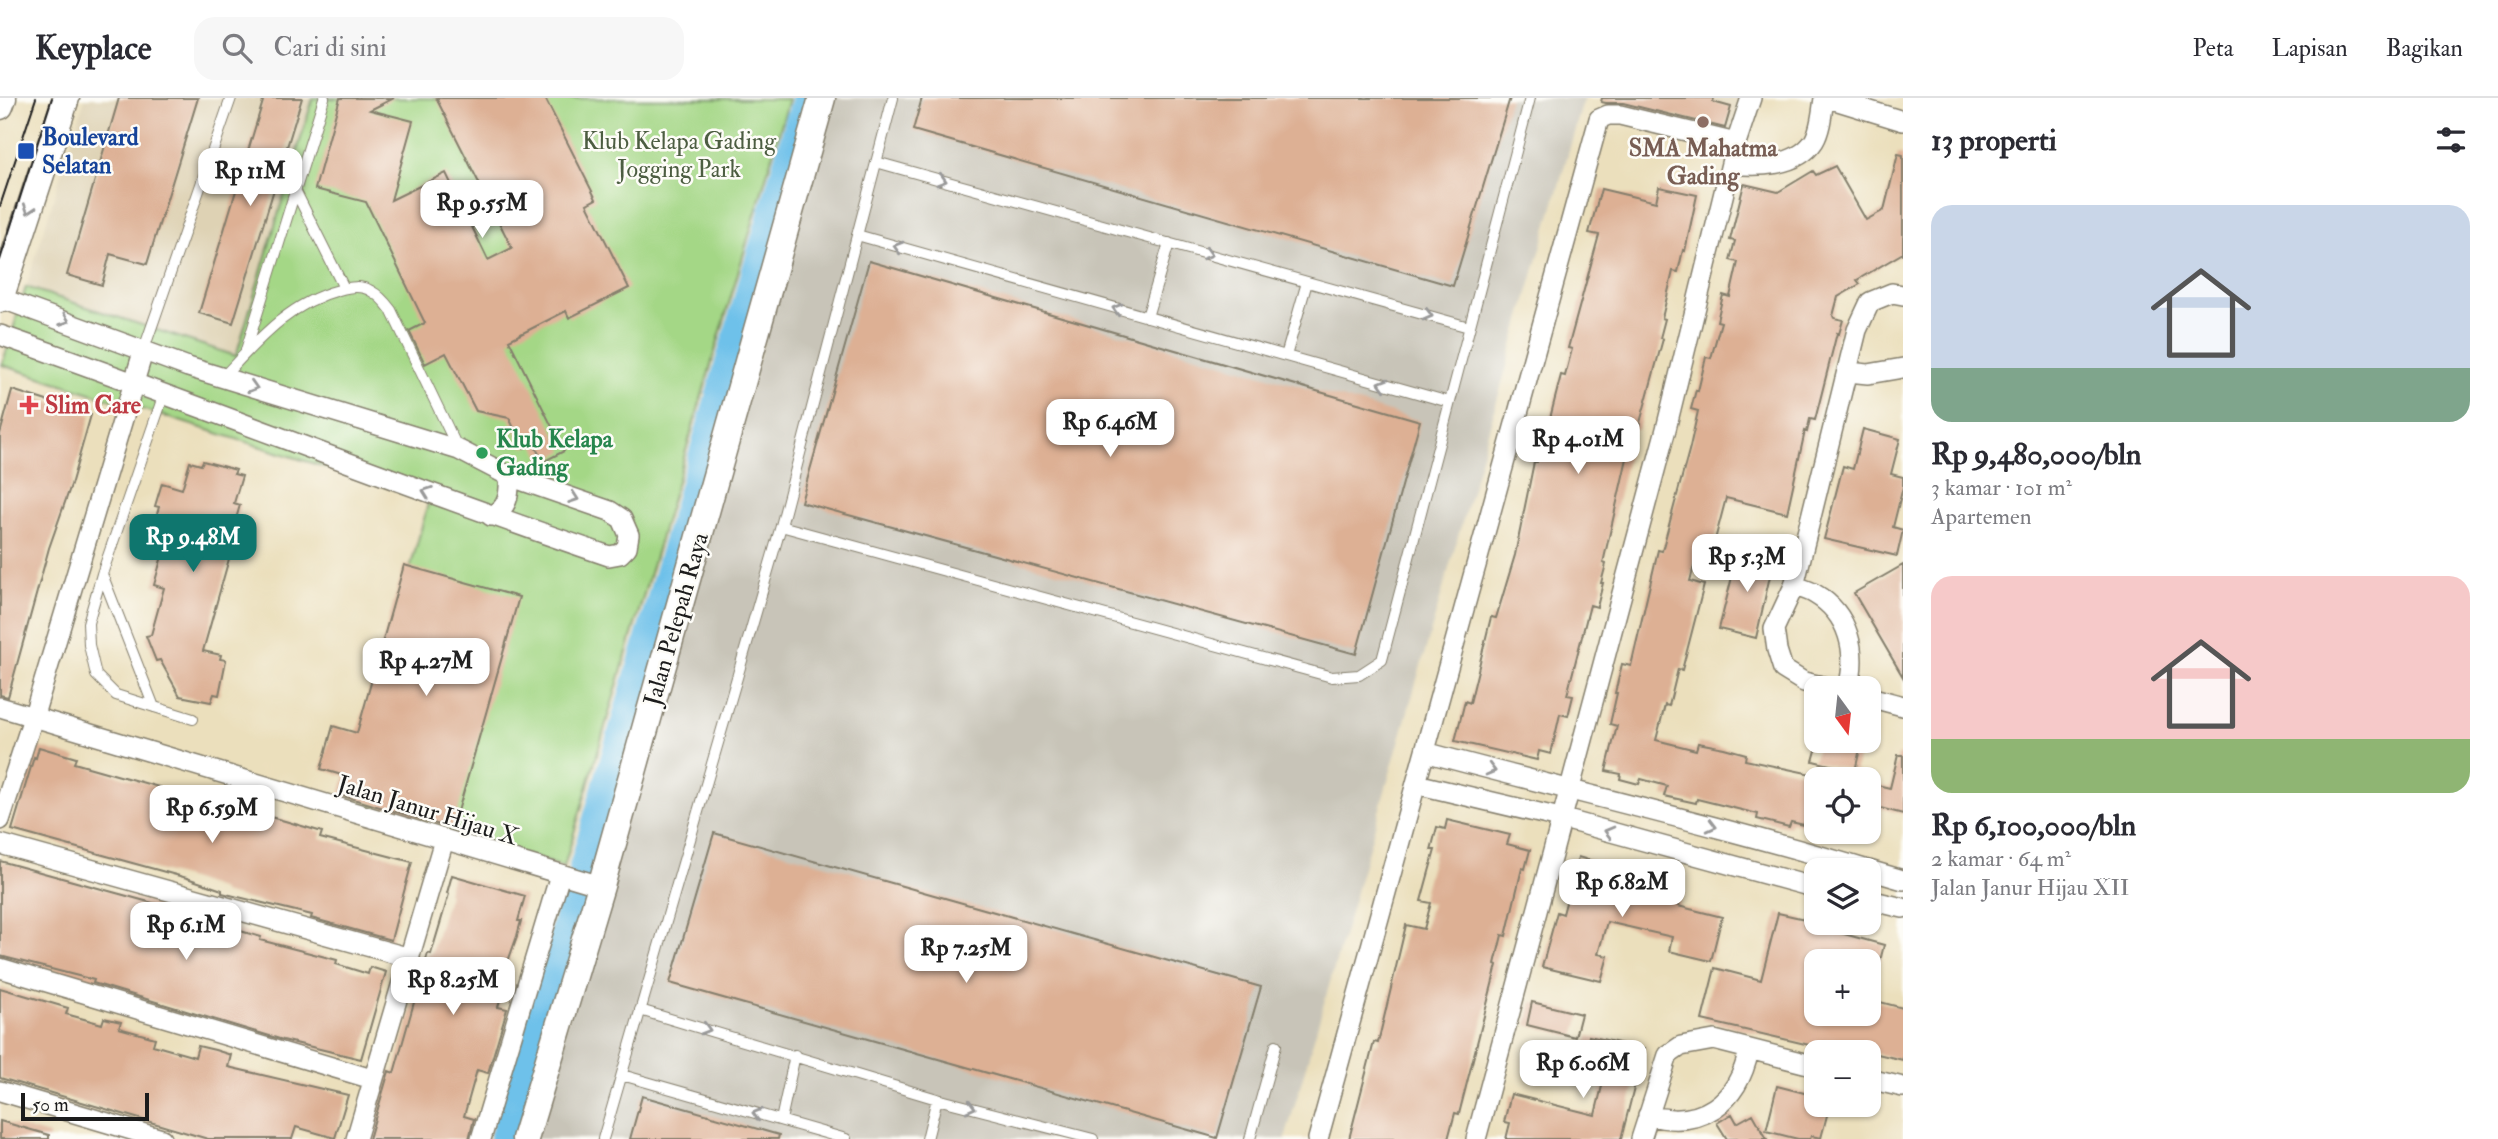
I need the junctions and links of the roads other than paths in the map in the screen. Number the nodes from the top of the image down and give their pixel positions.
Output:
1 (3, 98) edge
2 (66, 98) edge
3 (231, 98) edge
4 (324, 98) edge
5 (822, 98) edge
6 (893, 98) edge
7 (1530, 98) edge
8 (1751, 98) edge
9 (1826, 98) edge
10 (0, 106) edge
11 (1903, 121) edge
12 (1736, 143) junction
13 (876, 162) junction
14 (1731, 164) junction
15 (296, 192) junction
16 (857, 235) junction
17 (1169, 243) junction
18 (1307, 282) junction
19 (344, 288) junction
20 (2, 289) edge
21 (1903, 295) edge
22 (1147, 317) junction
23 (1469, 327) junction
24 (0, 335) edge
25 (144, 349) junction
26 (245, 354) junction
27 (1286, 356) junction
28 (1903, 368) edge
29 (1848, 372) junction
30 (223, 377) junction
31 (134, 382) junction
32 (164, 394) junction
33 (1449, 402) junction
34 (459, 450) junction
35 (509, 476) junction
36 (491, 516) junction
37 (781, 526) junction
38 (102, 574) junction
39 (1794, 586) junction
40 (1851, 676) edge
41 (1804, 682) edge
42 (1881, 700) edge
43 (1903, 706) edge
44 (0, 707) edge
45 (154, 707) junction
46 (33, 718) junction
47 (193, 719) dead end
48 (1425, 752) junction
49 (1416, 784) junction
50 (1568, 791) junction
51 (1560, 818) junction
52 (0, 820) edge
53 (444, 840) junction
54 (0, 844) edge
55 (1829, 858) edge
56 (1881, 874) edge
57 (576, 879) junction
58 (1903, 880) edge
59 (1804, 885) edge
60 (1881, 903) edge
61 (1903, 908) edge
62 (410, 958) junction
63 (0, 968) edge
64 (640, 1010) junction
65 (1276, 1045) dead end
66 (1749, 1050) junction
67 (795, 1055) junction
68 (1804, 1063) edge
69 (622, 1075) junction
70 (372, 1079) junction
71 (1881, 1082) edge
72 (1903, 1087) edge
73 (0, 1091) edge
74 (937, 1098) junction
75 (1648, 1115) junction
76 (781, 1120) junction
77 (1076, 1137) edge
78 (162, 1139) edge
79 (356, 1139) edge
80 (481, 1139) edge
81 (525, 1139) edge
82 (603, 1139) edge
83 (846, 1139) edge
84 (927, 1139) edge
85 (1093, 1139) edge
86 (1250, 1139) edge
87 (1318, 1139) edge
88 (1476, 1139) edge
89 (1641, 1139) edge

1 - 10 street
2 -> 20 street
3 - 25 lane
4 - 15 lane
5 - 57 street, Jalan Pelepah Raya
6 - 13 lane
7 - 23 lane
8 - 12 street
9 - 11 street
9 - 14 street
12 - 14 street
12 - 48 street
13 - 16 lane
13 -> 17 lane
14 - 50 street
15 - 19 lane
15 - 26 lane
22 -> 16 lane
16 - 37 lane
17 -> 18 lane
17 - 22 lane
18 -> 23 lane
18 - 27 lane
19 - 26 lane
19 - 34 lane
20 -> 25 street
21 - 29 street
22 - 27 lane
23 - 33 lane
24 - 31 street
25 - 30 street
25 - 31 street
26 - 30 lane
33 -> 27 lane
28 - 29 street
29 - 39 street
30 -> 34 street
31 - 32 street
31 - 46 street
36 -> 32 street
32 - 38 lane
33 - 37 lane
34 - 35 street
35 - 36 street
35 -> 36 street
37 - 64 lane
38 - 45 lane
38 - 45 lane
39 - 40 street
39 - 41 street
42 - 43 street
44 - 46 street, Jalan Janur Hijau X
45 - 47 lane
46 - 52 street
46 - 53 street, Jalan Janur Hijau X
48 - 49 street
48 -> 50 street
49 - 51 street
49 - 87 street
50 - 51 street
50 -> 55 street
59 -> 51 street
51 - 88 street
53 - 57 street, Jalan Janur Hijau X
53 - 62 street
54 - 62 street
56 - 58 street
57 - 80 street, Jalan Pelepah Raya
57 - 81 street, Jalan Pelepah Raya
60 - 61 street
62 - 70 street
63 - 70 street
64 -> 67 lane
64 - 69 lane
65 - 86 lane
66 - 68 street
66 - 75 street
66 - 75 street
67 - 74 lane
67 - 76 lane
76 -> 69 lane
69 - 82 lane
70 - 79 street
71 - 72 street
73 - 78 street
74 -> 77 lane
74 - 84 lane
75 - 89 street
76 - 83 lane
77 - 85 lane

